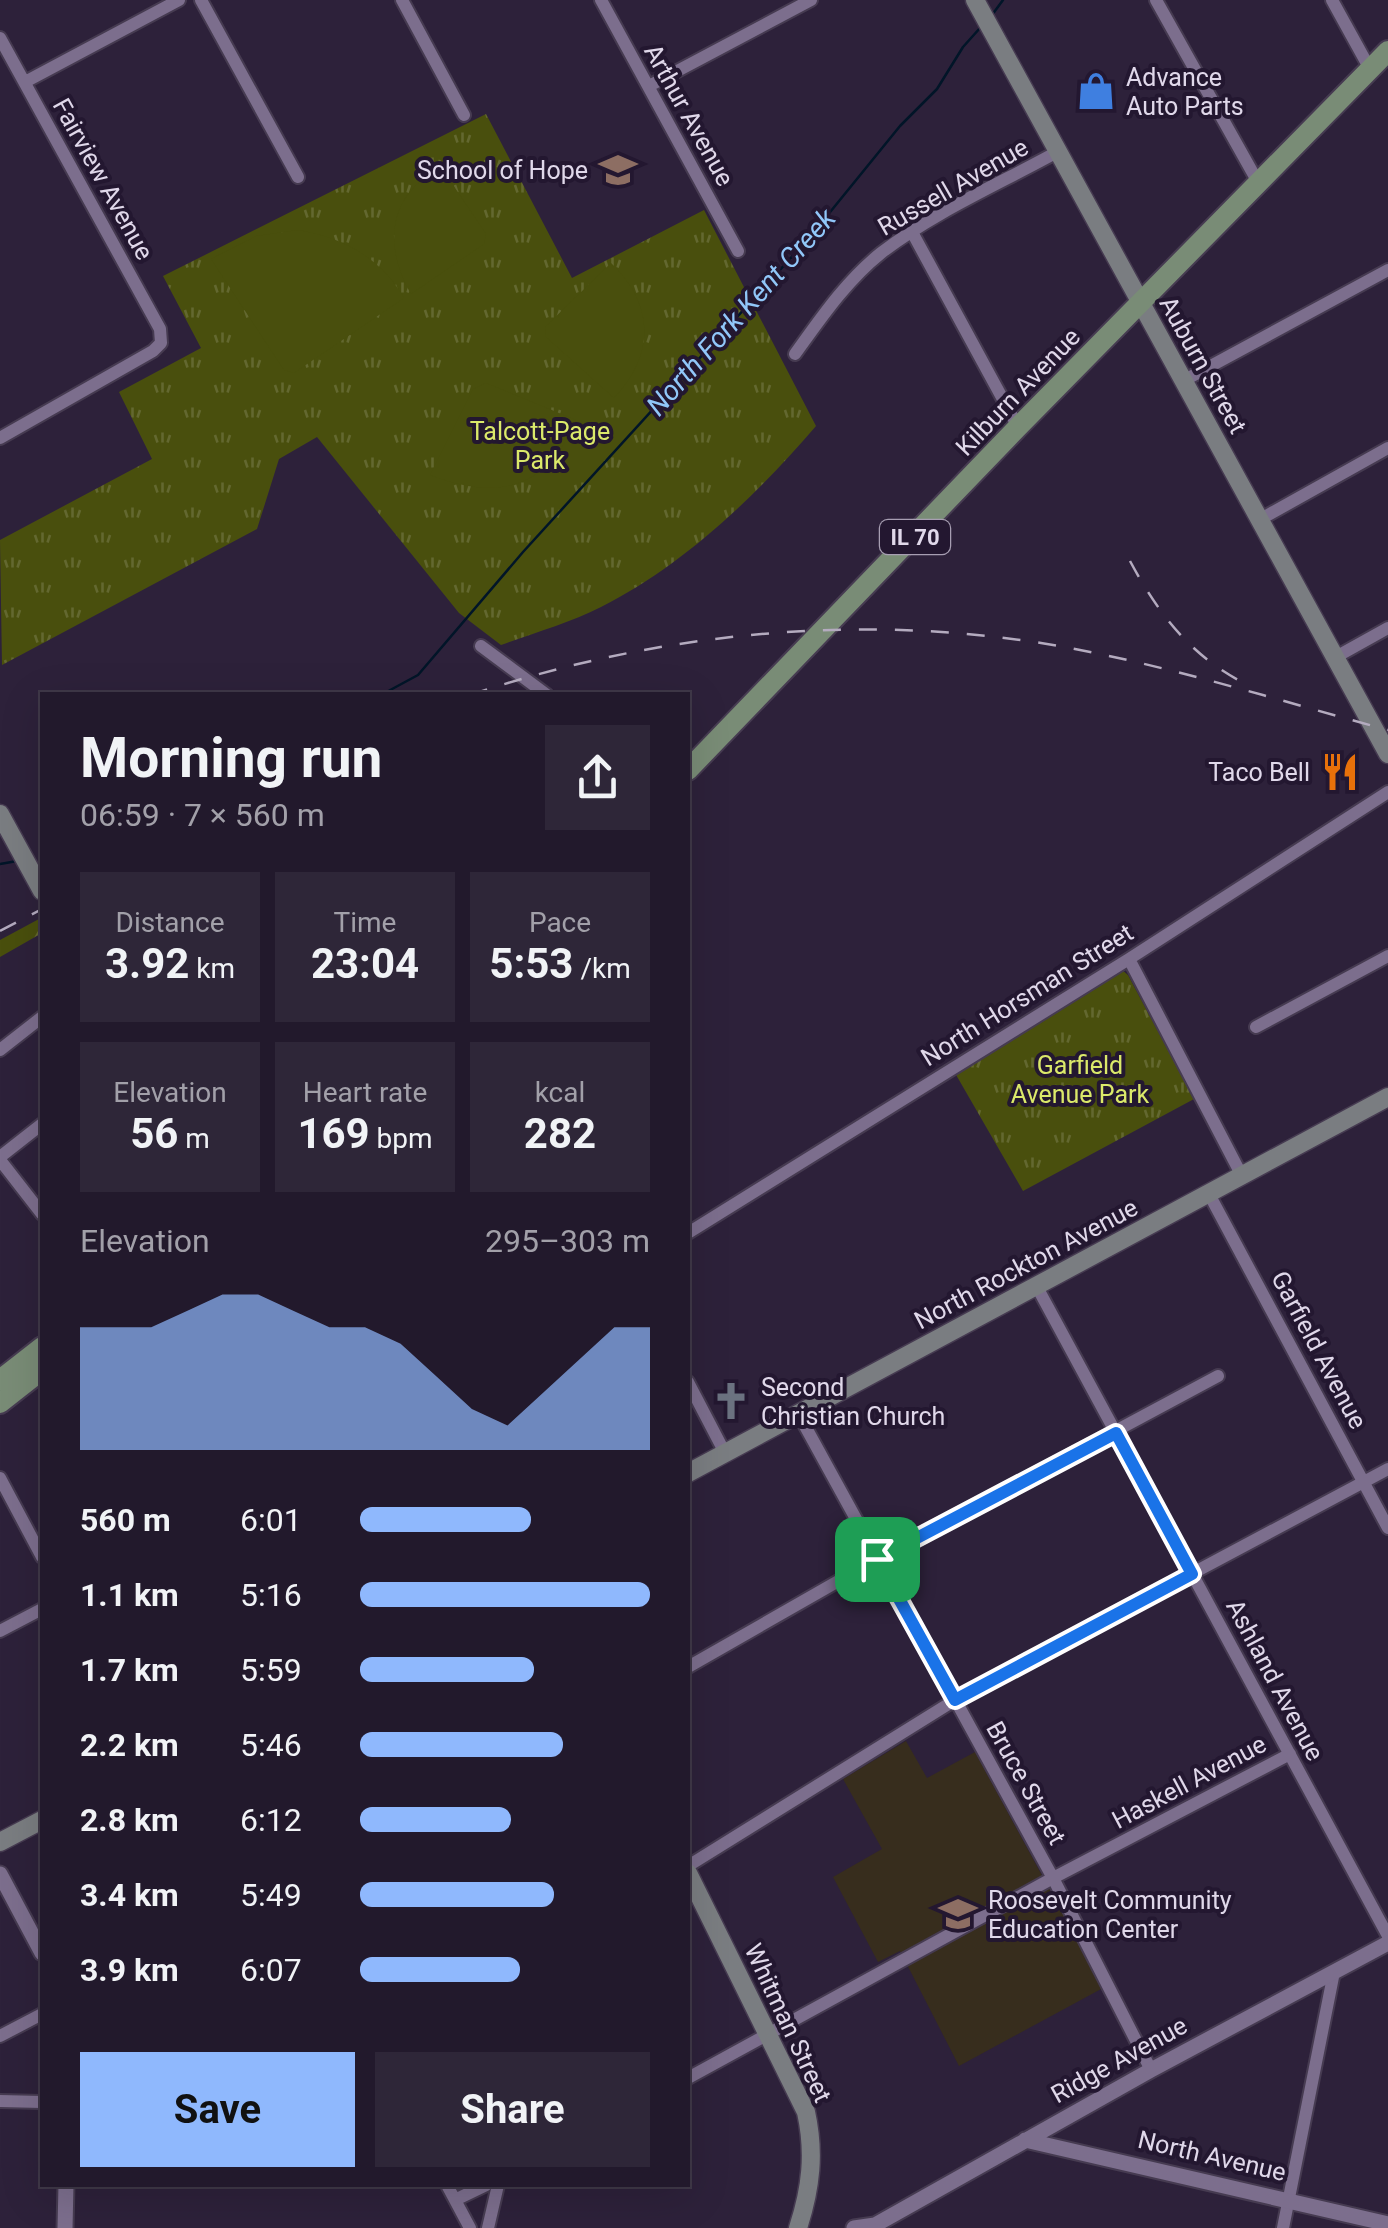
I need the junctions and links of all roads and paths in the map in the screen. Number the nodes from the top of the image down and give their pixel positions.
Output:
1 (179, 0) edge
2 (200, 0) edge
3 (402, 0) edge
4 (601, 0) edge
5 (810, 0) edge
6 (975, 0) edge
7 (1156, 0) edge
8 (1332, 0) edge
9 (789, 5) edge
10 (0, 38) edge
11 (1388, 51) edge
12 (1370, 69) junction
13 (25, 82) junction
14 (649, 86) junction
15 (464, 116) dead end
16 (1057, 152) junction
17 (298, 177) dead end
18 (1259, 184) junction
19 (912, 232) junction
20 (738, 251) dead end
21 (1388, 270) edge
22 (1141, 302) junction
23 (795, 354) dead end
24 (1183, 380) junction
25 (1018, 427) junction
26 (1, 434) edge
27 (1388, 448) edge
28 (1259, 520) junction
29 (1388, 628) edge
30 (481, 646) dead end
31 (1334, 658) junction
32 (543, 692) edge
33 (1388, 754) edge
34 (690, 768) edge
35 (1388, 792) edge
36 (0, 814) edge
37 (38, 883) edge
38 (1388, 956) edge
39 (1129, 959) junction
40 (40, 1018) edge
41 (1256, 1027) dead end
42 (0, 1050) edge
43 (1388, 1098) edge
44 (40, 1126) edge
45 (0, 1159) edge
46 (1242, 1176) junction
47 (1210, 1194) junction
48 (40, 1211) edge
49 (690, 1232) edge
50 (1037, 1286) junction
51 (40, 1349) edge
52 (40, 1372) edge
53 (1218, 1376) dead end
54 (0, 1380) edge
55 (690, 1386) edge
56 (0, 1402) edge
57 (799, 1415) junction
58 (1116, 1433) junction
59 (725, 1453) junction
60 (1388, 1469) edge
61 (690, 1472) edge
62 (0, 1478) edge
63 (1364, 1482) junction
64 (1388, 1528) edge
65 (40, 1552) edge
66 (877, 1559) junction
67 (1192, 1574) junction
68 (40, 1609) edge
69 (0, 1631) edge
70 (690, 1665) edge
71 (955, 1700) junction
72 (1290, 1754) junction
73 (40, 1821) edge
74 (0, 1842) edge
75 (690, 1865) edge
76 (0, 1874) edge
77 (690, 1878) edge
78 (1054, 1878) junction
79 (1388, 1940) edge
80 (40, 1949) edge
81 (1334, 1972) junction
82 (40, 2015) edge
83 (769, 2034) junction
84 (0, 2036) edge
85 (1151, 2070) junction
86 (690, 2077) edge
87 (0, 2102) edge
88 (40, 2102) edge
89 (1026, 2140) junction
90 (66, 2187) edge
91 (448, 2187) edge
92 (482, 2187) edge
93 (498, 2187) edge
94 (1289, 2199) junction
95 (455, 2200) junction
96 (807, 2201) junction
97 (1388, 2224) edge
98 (875, 2227) edge
99 (66, 2228) edge
100 (470, 2228) edge
101 (488, 2228) edge
102 (798, 2228) edge
103 (812, 2228) edge
104 (854, 2228) edge
105 (1283, 2228) edge

1 - 13 street
2 - 17 street
3 - 15 street
4 - 14 street, Arthur Avenue
5 - 9 street
6 - 16 main road, Auburn Street
7 - 18 street
8 - 12 street
9 - 14 street
10 - 13 street, Fairview Avenue
11 - 12 main road, Kilburn Avenue / IL 70
12 - 18 main road, Kilburn Avenue / IL 70
13 - 26 street, Fairview Avenue
14 - 20 street, Arthur Avenue
16 - 19 street, Russell Avenue
16 - 22 main road, Auburn Street
18 - 22 main road, Kilburn Avenue / IL 70
19 - 23 street, Russell Avenue
19 - 25 street
21 - 24 street
22 - 24 main road, Auburn Street
22 - 25 main road, Kilburn Avenue / IL 70
24 - 28 main road, Auburn Street
25 - 34 main road, Kilburn Avenue / IL 70
27 - 28 street
28 - 31 main road, Auburn Street
29 - 31 street
30 - 32 street
31 - 33 main road, Auburn Street
35 - 39 street, North Horsman Street
36 - 37 main road
38 - 41 street
39 - 46 street
39 - 49 street, North Horsman Street
40 - 42 street
43 - 46 main road, North Rockton Avenue
44 - 45 street
45 - 48 street
46 - 47 main road, North Rockton Avenue
47 - 50 main road, North Rockton Avenue
47 - 63 street, Garfield Avenue
50 - 57 main road, North Rockton Avenue
50 - 58 street, Ashland Avenue
51 - 54 main road
52 - 56 main road
53 - 58 street
55 - 59 street
57 - 59 main road, North Rockton Avenue
57 - 66 street, Bruce Street
58 - 66 street
58 - 67 street, Ashland Avenue
59 - 61 main road, North Rockton Avenue
60 - 63 street
62 - 65 street
63 - 64 street, Garfield Avenue
63 - 67 street
66 - 70 street
66 - 71 street, Bruce Street
67 - 71 street
67 - 72 street, Ashland Avenue
68 - 69 street
71 - 75 street
71 - 78 street, Bruce Street
72 - 78 street, Haskell Avenue
72 - 79 street, Ashland Avenue
73 - 74 main road
76 - 80 street
77 - 83 main road, Whitman Street
78 - 83 street, Haskell Avenue
78 - 85 street, Bruce Street
79 - 81 street, Ridge Avenue
81 - 85 street, Ridge Avenue
81 - 94 street
82 - 84 street
83 - 86 street, Haskell Avenue
83 - 96 main road, Whitman Street
85 - 89 street, Ridge Avenue
87 - 88 street
89 - 94 street, North Avenue
89 - 98 street, Ridge Avenue
90 - 99 street
91 - 95 street
92 - 95 street
93 - 101 street
94 - 97 street, North Avenue
94 - 105 street
95 - 100 street
96 - 102 main road, Whitman Street
96 - 103 main road, Whitman Street
98 - 104 street, Ridge Avenue

